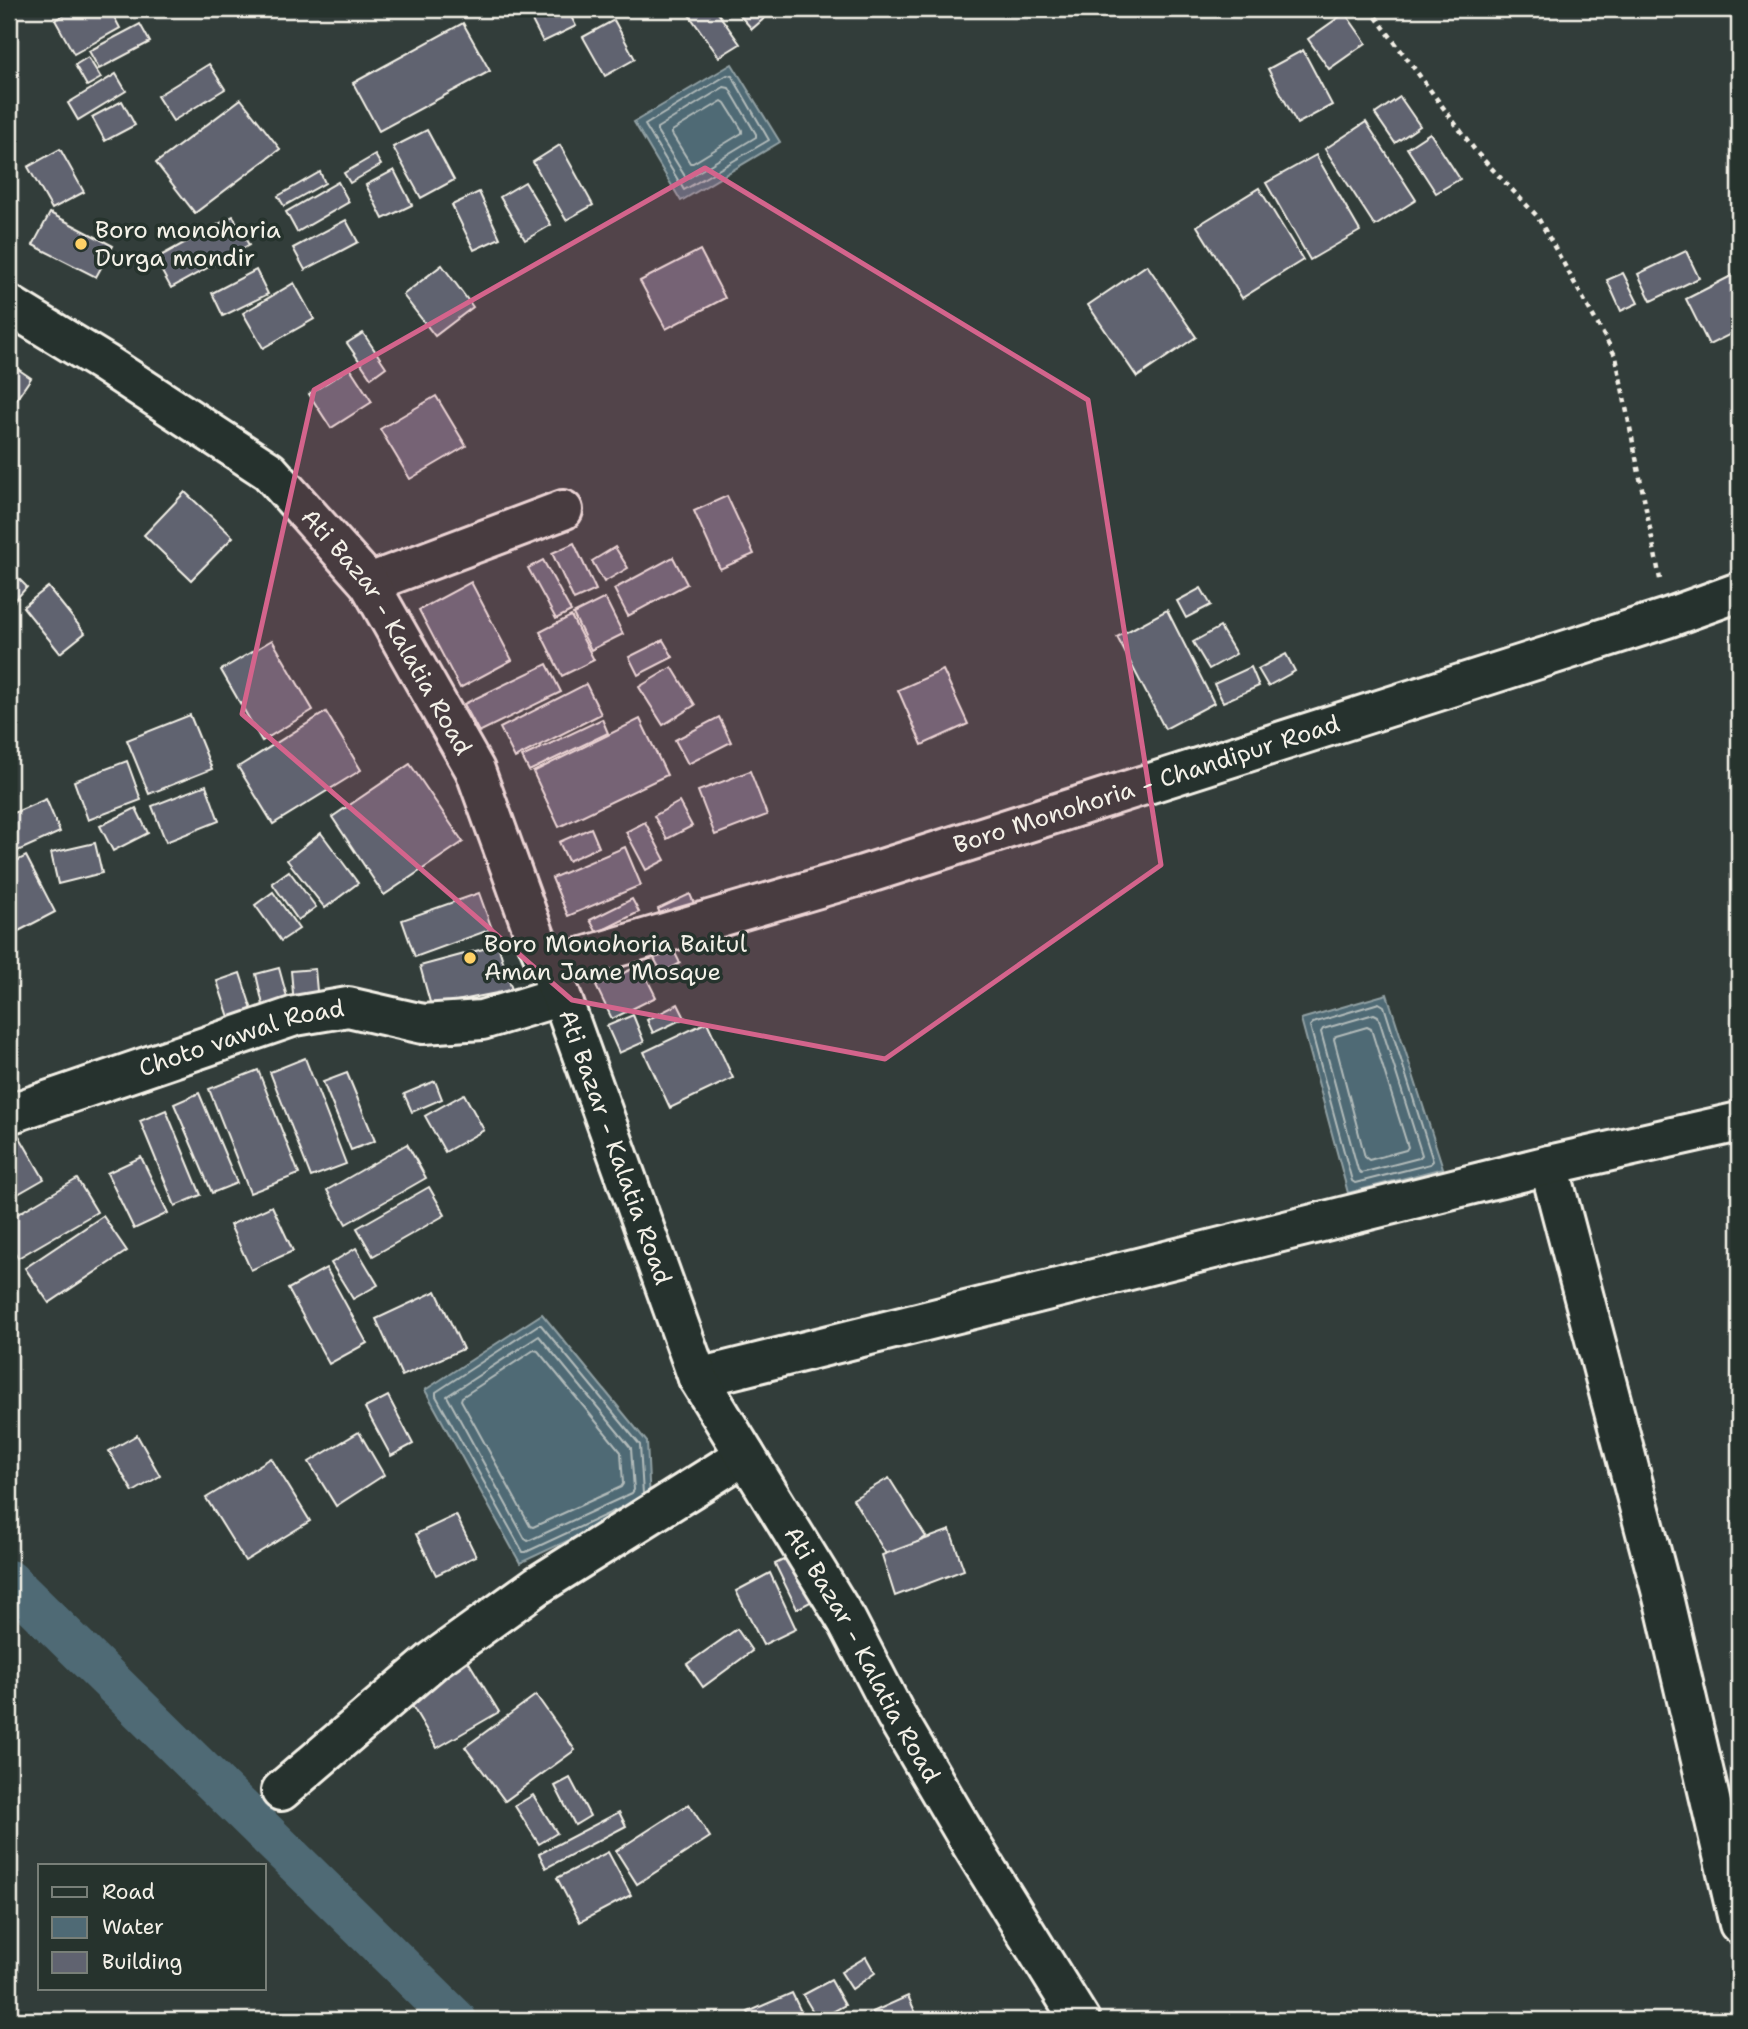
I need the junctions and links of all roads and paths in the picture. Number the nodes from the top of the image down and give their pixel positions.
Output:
1 (1370, 9) edge
2 (9, 305) edge
3 (563, 510) dead end
4 (369, 583) junction
5 (1739, 592) edge
6 (1667, 618) junction
7 (555, 981) junction
8 (9, 1114) edge
9 (1739, 1122) edge
10 (1549, 1165) junction
11 (698, 1378) junction
12 (745, 1455) junction
13 (281, 1791) dead end
14 (1739, 1924) edge
15 (1080, 2020) edge

1 - 6 path
2 - 4 street, Ati Bazar - Kalatia Road
3 - 4 street
4 - 7 street, Ati Bazar - Kalatia Road
5 - 6 street, Boro Monohoria - Chandipur Road
6 - 7 street, Boro Monohoria - Chandipur Road
7 - 8 street, Choto vawal Road
7 - 11 street, Ati Bazar - Kalatia Road
9 - 10 street
10 - 11 street
10 - 14 street
11 - 12 street, Ati Bazar - Kalatia Road
12 - 13 street
12 - 15 street, Ati Bazar - Kalatia Road

